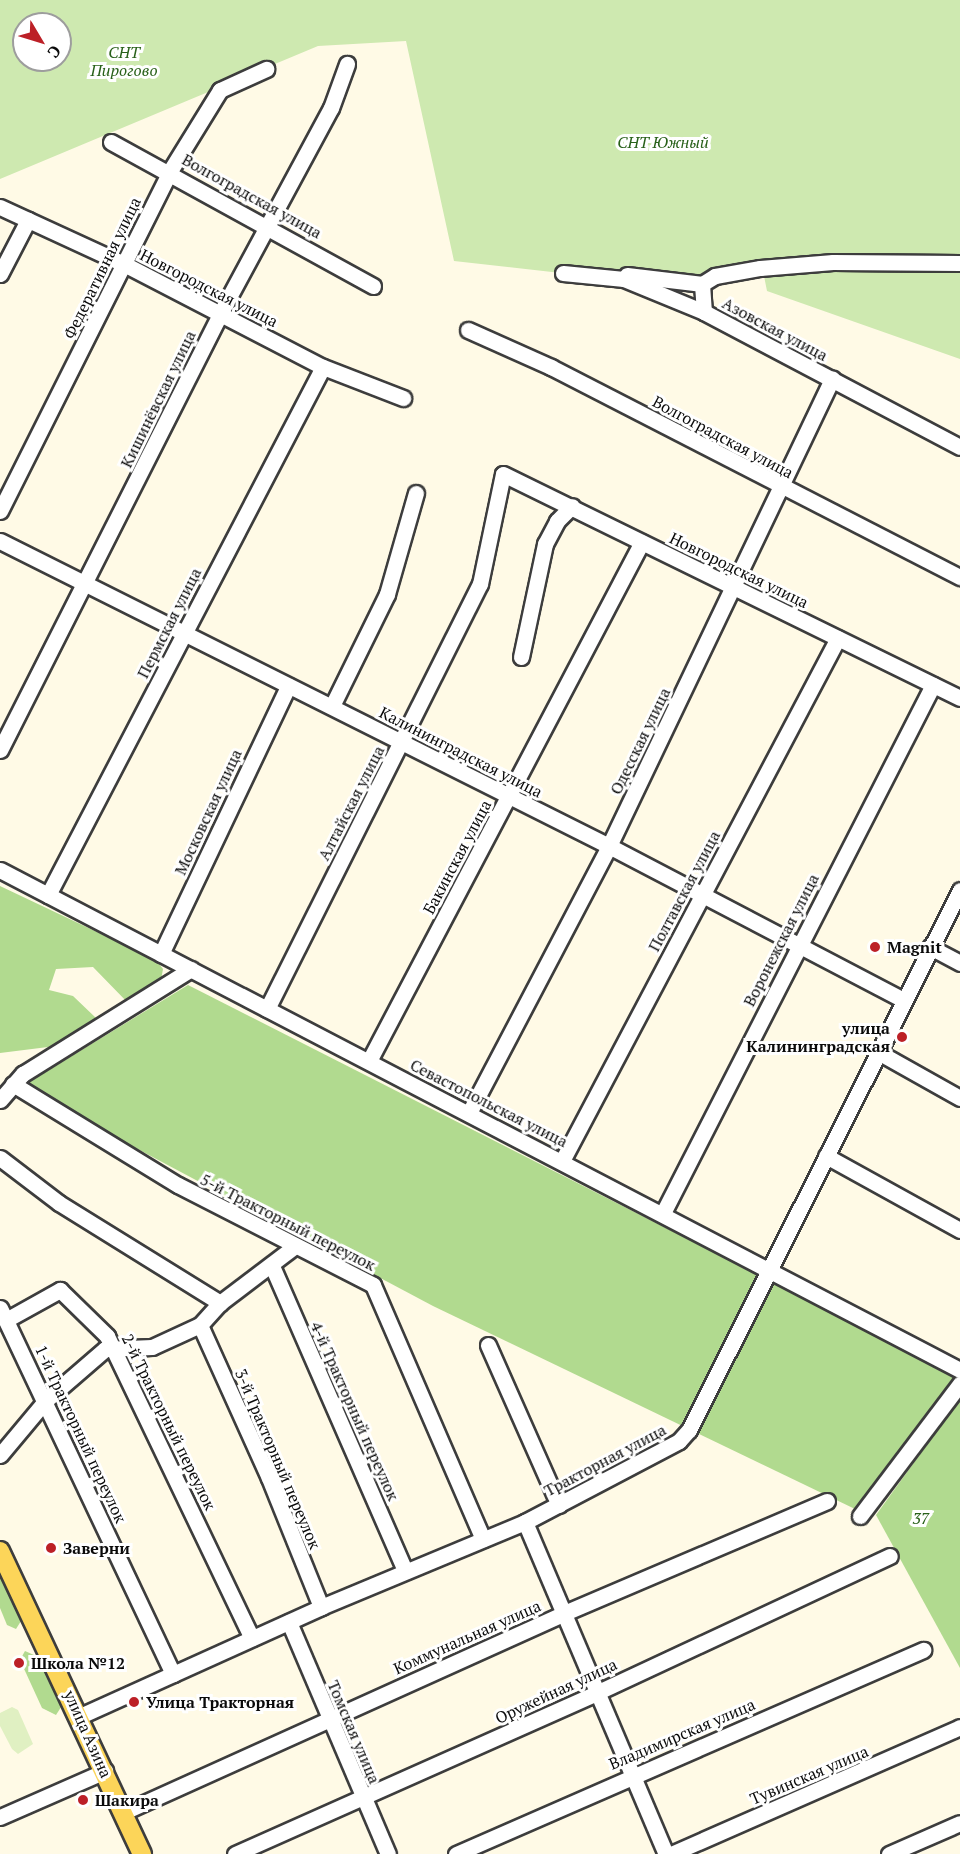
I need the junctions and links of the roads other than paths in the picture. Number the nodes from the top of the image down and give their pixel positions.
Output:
1 (347, 64) dead end
2 (266, 69) dead end
3 (111, 142) dead end
4 (170, 171) junction
5 (0, 207) edge
6 (28, 220) junction
7 (268, 225) junction
8 (960, 263) edge
9 (124, 264) junction
10 (0, 274) edge
11 (702, 284) junction
12 (373, 286) dead end
13 (221, 312) junction
14 (704, 312) junction
15 (468, 330) dead end
16 (323, 367) junction
17 (832, 379) junction
18 (403, 398) dead end
19 (960, 447) edge
20 (503, 474) joint
21 (782, 488) junction
22 (416, 493) dead end
23 (572, 506) junction
24 (0, 511) edge
25 (0, 541) edge
26 (642, 542) junction
27 (960, 577) edge
28 (86, 584) junction
29 (735, 588) junction
30 (184, 633) junction
31 (838, 638) junction
32 (521, 657) dead end
33 (933, 685) junction
34 (288, 686) junction
35 (960, 698) edge
36 (332, 706) junction
37 (402, 743) junction
38 (0, 750) edge
39 (509, 796) junction
40 (609, 846) junction
41 (0, 870) edge
42 (960, 890) edge
43 (48, 895) junction
44 (702, 896) junction
45 (798, 944) junction
46 (930, 947) junction
47 (161, 954) junction
48 (960, 963) edge
49 (191, 969) junction
50 (903, 1000) junction
51 (267, 1009) junction
52 (878, 1052) junction
53 (369, 1061) junction
54 (13, 1084) junction
55 (960, 1098) edge
56 (0, 1100) edge
57 (469, 1113) junction
58 (826, 1156) junction
59 (0, 1158) edge
60 (562, 1161) junction
61 (663, 1213) junction
62 (960, 1230) edge
63 (295, 1246) junction
64 (272, 1266) junction
65 (771, 1269) junction
66 (220, 1303) junction
67 (3, 1314) edge
68 (200, 1325) junction
69 (488, 1345) dead end
70 (117, 1351) junction
71 (960, 1370) edge
72 (960, 1384) edge
73 (46, 1400) junction
74 (0, 1455) edge
75 (826, 1500) dead end
76 (560, 1505) junction
77 (860, 1516) dead end
78 (525, 1522) junction
79 (483, 1539) junction
80 (0, 1551) edge
81 (890, 1556) dead end
82 (405, 1571) junction
83 (321, 1607) junction
84 (562, 1614) junction
85 (289, 1622) junction
86 (252, 1638) junction
87 (923, 1650) dead end
88 (173, 1674) junction
89 (596, 1693) junction
90 (80, 1716) junction
91 (328, 1719) junction
92 (960, 1727) edge
93 (105, 1771) junction
94 (630, 1776) junction
95 (363, 1799) junction
96 (124, 1812) junction
97 (0, 1817) edge
98 (960, 1823) edge
99 (142, 1854) edge
100 (235, 1854) edge
101 (388, 1854) edge
102 (456, 1854) edge
103 (666, 1854) edge
104 (671, 1854) edge
105 (889, 1854) edge

1 - 7 street, Кишинёвская улица
2 - 4 street, Федеративная улица
3 - 4 street, Волгоградская улица
4 - 7 street, Волгоградская улица
4 - 9 street, Федеративная улица
5 - 6 street, Новгородская улица
6 - 9 street, Новгородская улица
6 - 10 street
7 - 12 street, Волгоградская улица
7 - 13 street, Кишинёвская улица
8 - 11 street
9 - 13 street, Новгородская улица
9 - 24 street, Федеративная улица
11 - 14 street
11 - 14 street, Азовская улица
13 - 16 street, Новгородская улица
13 - 28 street, Кишинёвская улица
14 - 17 street, Азовская улица
15 - 21 street, Волгоградская улица
16 - 18 street, Новгородская улица
16 - 30 street, Пермская улица
17 - 19 street, Азовская улица
17 - 21 street, Одесская улица
20 - 23 street, Новгородская улица
20 - 37 street, Алтайская улица
21 - 27 street, Волгоградская улица
21 - 29 street, Одесская улица
22 - 36 street
23 - 26 street, Новгородская улица
23 - 32 street
25 - 28 street, Калининградская улица
26 - 29 street, Новгородская улица
26 - 39 street, Бакинская улица
28 - 30 street, Калининградская улица
28 - 38 street, Кишинёвская улица
29 - 31 street, Новгородская улица
29 - 40 street, Одесская улица
30 - 34 street, Калининградская улица
30 - 43 street, Пермская улица
31 - 33 street, Новгородская улица
31 - 44 street, Полтавская улица
33 - 35 street, Новгородская улица
33 - 45 street, Воронежская улица
34 - 36 street, Калининградская улица
34 - 47 street, Московская улица
36 - 37 street, Калининградская улица
37 - 39 street, Калининградская улица
37 - 51 street, Алтайская улица
39 - 40 street, Калининградская улица
39 - 53 street, Бакинская улица
40 - 44 street, Калининградская улица
40 - 57 street, Одесская улица
41 - 43 street, Севастопольская улица
42 - 46 street, Тракторная улица
43 - 47 street, Севастопольская улица
44 - 45 street, Калининградская улица
44 - 60 street, Полтавская улица
45 - 50 street, Калининградская улица
45 - 61 street, Воронежская улица
46 - 48 street
46 - 50 street, Тракторная улица
47 - 49 street, Севастопольская улица
49 - 51 street, Севастопольская улица
49 - 54 street
50 - 52 street, Тракторная улица
51 - 53 street, Севастопольская улица
52 - 55 street
52 - 58 street, Тракторная улица
53 - 57 street, Севастопольская улица
54 - 56 street
54 - 63 street, 5-й Тракторный переулок
57 - 60 street, Севастопольская улица
58 - 62 street
58 - 65 street, Тракторная улица
59 - 66 street
60 - 61 street, Севастопольская улица
61 - 65 street, Севастопольская улица
63 - 64 street
63 - 79 street, 5-й Тракторный переулок
64 - 66 street
64 - 82 street, 4-й Тракторный переулок
65 - 71 street, Севастопольская улица
65 - 76 street, Тракторная улица
66 - 68 street
67 - 70 street, 2-й Тракторный переулок
67 - 73 street, 1-й Тракторный переулок
68 - 70 street
68 - 83 street, 3-й Тракторный переулок
69 - 76 street
70 - 73 street
70 - 86 street, 2-й Тракторный переулок
72 - 77 street
73 - 74 street
73 - 88 street, 1-й Тракторный переулок
75 - 84 street, Коммунальная улица
76 - 78 street, Тракторная улица
78 - 79 street, Тракторная улица
78 - 84 street
79 - 82 street, Тракторная улица
80 - 90 main road, улица Азина
81 - 89 street, Оружейная улица
82 - 83 street, Тракторная улица
83 - 85 street, Тракторная улица
84 - 89 street
84 - 91 street, Коммунальная улица
85 - 86 street, Тракторная улица
85 - 91 street, Томская улица
86 - 88 street, Тракторная улица
87 - 94 street, Владимирская улица
88 - 90 street, Тракторная улица
89 - 94 street
89 - 95 street, Оружейная улица
90 - 93 main road, улица Азина
91 - 95 street, Томская улица
91 - 96 street, Коммунальная улица
92 - 104 street, Тувинская улица
93 - 96 main road, улица Азина
93 - 97 street
94 - 102 street, Владимирская улица
94 - 103 street
95 - 100 street, Оружейная улица
95 - 101 street, Томская улица
96 - 99 main road, улица Азина
98 - 105 street

